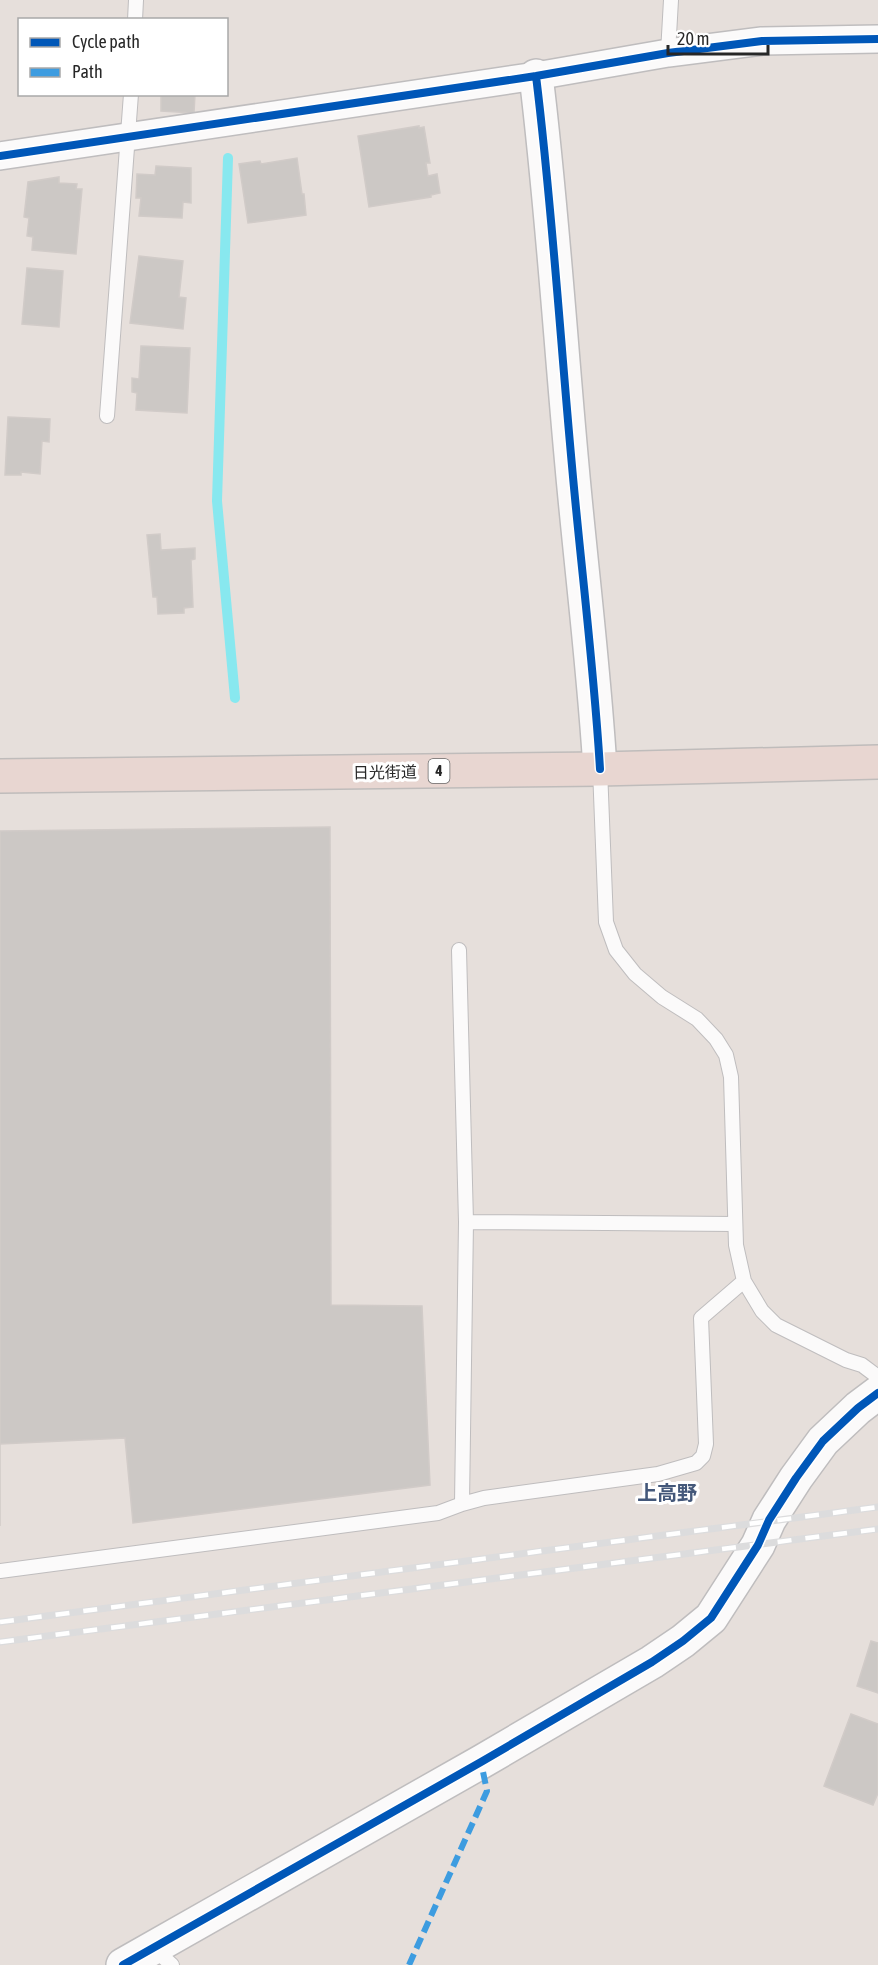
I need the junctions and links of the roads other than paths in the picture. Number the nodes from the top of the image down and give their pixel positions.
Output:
1 (136, 0) edge
2 (671, 0) edge
3 (135, 18) edge
4 (878, 39) edge
5 (668, 53) junction
6 (536, 76) junction
7 (131, 96) edge
8 (129, 136) junction
9 (0, 156) edge
10 (107, 416) dead end
11 (878, 762) edge
12 (600, 769) junction
13 (0, 776) edge
14 (459, 950) dead end
15 (466, 1222) junction
16 (735, 1224) junction
17 (744, 1281) junction
18 (878, 1377) edge
19 (878, 1393) edge
20 (462, 1504) junction
21 (0, 1571) edge
22 (162, 1957) edge
23 (123, 1965) edge

1 - 3 lane
2 - 5 lane
4 - 5 street
5 - 6 street
6 - 8 street
6 - 12 street
7 - 8 lane
8 - 9 street
8 - 10 lane
11 - 12 highway, 日光街道 / 4
12 - 13 highway, 日光街道 / 4
12 - 16 lane
14 - 15 lane
15 - 16 lane
15 - 20 lane
16 - 17 lane
17 - 18 lane
17 - 20 lane
19 - 22 street
20 - 21 lane
22 - 23 street

